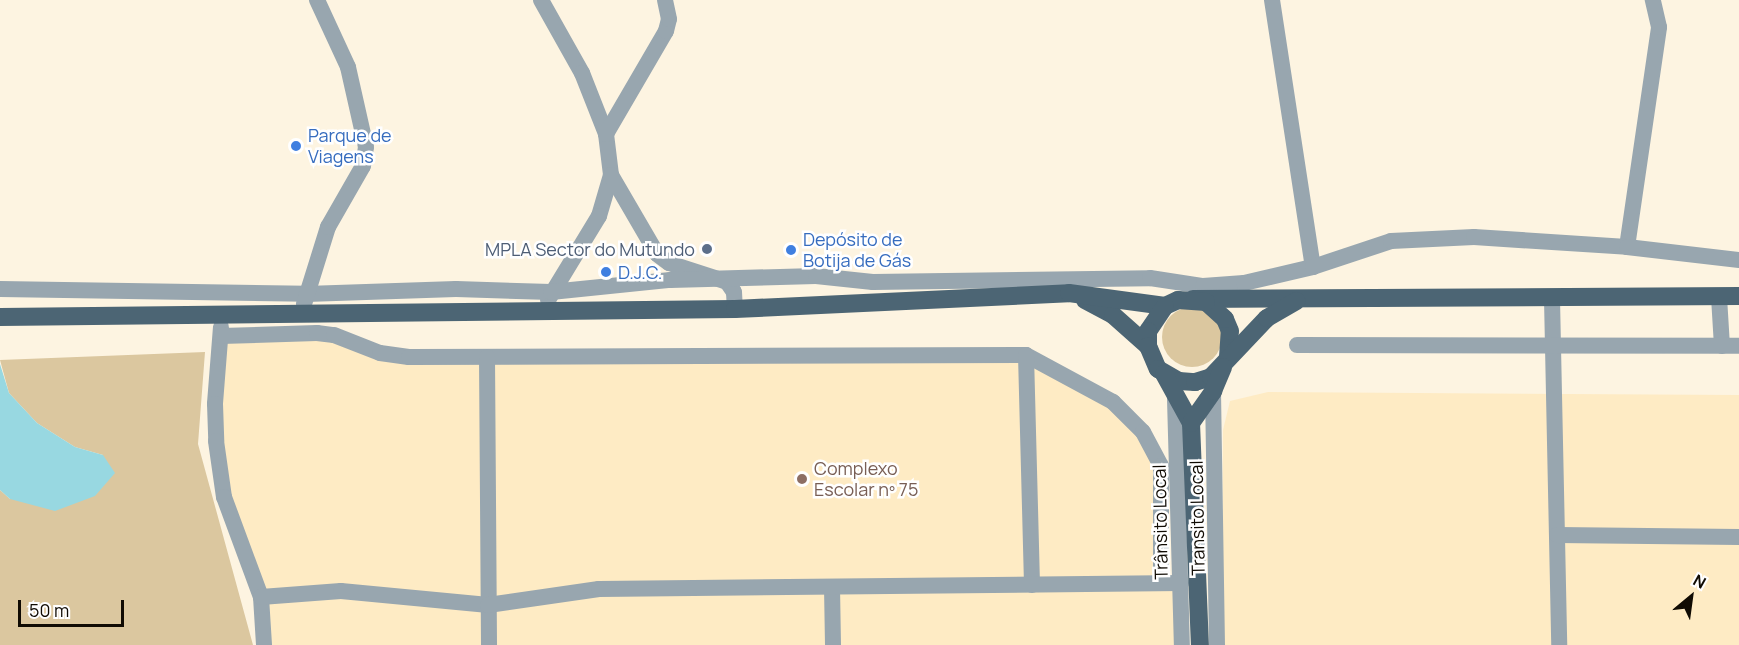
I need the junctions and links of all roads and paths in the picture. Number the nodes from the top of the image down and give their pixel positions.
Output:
1 (317, 0) edge
2 (541, 0) edge
3 (665, 0) edge
4 (1272, 0) edge
5 (1653, 0) edge
6 (606, 134) junction
7 (611, 175) junction
8 (1627, 247) junction
9 (1739, 260) edge
10 (1312, 267) junction
11 (721, 280) junction
12 (0, 289) edge
13 (551, 292) junction
14 (1070, 293) junction
15 (306, 294) junction
16 (1739, 296) edge
17 (1719, 297) junction
18 (1193, 299) junction
19 (1301, 299) junction
20 (1552, 299) junction
21 (1165, 306) junction
22 (735, 309) junction
23 (545, 311) junction
24 (302, 314) junction
25 (222, 315) junction
26 (0, 317) edge
27 (221, 336) junction
28 (1298, 345) dead end
29 (1554, 345) junction
30 (1148, 346) junction
31 (1730, 346) edge
32 (1026, 355) junction
33 (487, 357) junction
34 (1226, 361) junction
35 (1164, 374) junction
36 (1213, 391) junction
37 (1175, 399) junction
38 (1191, 423) junction
39 (1557, 535) junction
40 (1739, 537) edge
41 (1161, 583) junction
42 (1181, 583) junction
43 (1032, 585) junction
44 (832, 587) junction
45 (261, 597) junction
46 (488, 605) junction
47 (264, 645) edge
48 (489, 645) edge
49 (833, 645) edge
50 (1182, 645) edge
51 (1200, 645) edge
52 (1217, 645) edge
53 (1558, 645) edge

1 - 15 street
2 - 6 street
3 - 6 street
4 - 10 street
5 - 8 street
6 - 7 street
7 - 11 street
7 - 13 street
8 - 9 street
8 - 10 street
10 - 11 street
11 - 13 street
11 - 22 street
12 - 15 street
13 - 15 street
13 - 23 street
14 - 21 main road
14 - 22 main road
14 - 30 main road
15 - 24 street
16 - 17 main road
17 - 20 main road
17 - 31 street
18 - 19 main road
18 - 21 main road
18 - 34 main road
19 - 20 main road
19 - 34 main road
20 - 29 street
21 - 30 main road
22 - 23 main road
23 - 24 main road
24 - 25 main road
25 - 26 main road
25 - 27 street
27 - 33 street
27 - 45 street
28 - 29 street
29 - 31 street
29 - 39 street
30 - 35 main road
32 - 33 street
32 - 41 street
32 - 43 street
33 - 46 street
34 - 35 main road
34 - 36 main road
35 - 37 main road
36 - 38 main road
36 - 52 street, Transito Local
37 - 38 main road
37 - 42 street, Trânsito Local
38 - 51 main road
39 - 40 street
39 - 53 street
41 - 42 street
41 - 43 street
42 - 50 street, Trânsito Local
43 - 44 street
44 - 46 street
44 - 49 street
45 - 46 street
45 - 47 street
46 - 48 street

